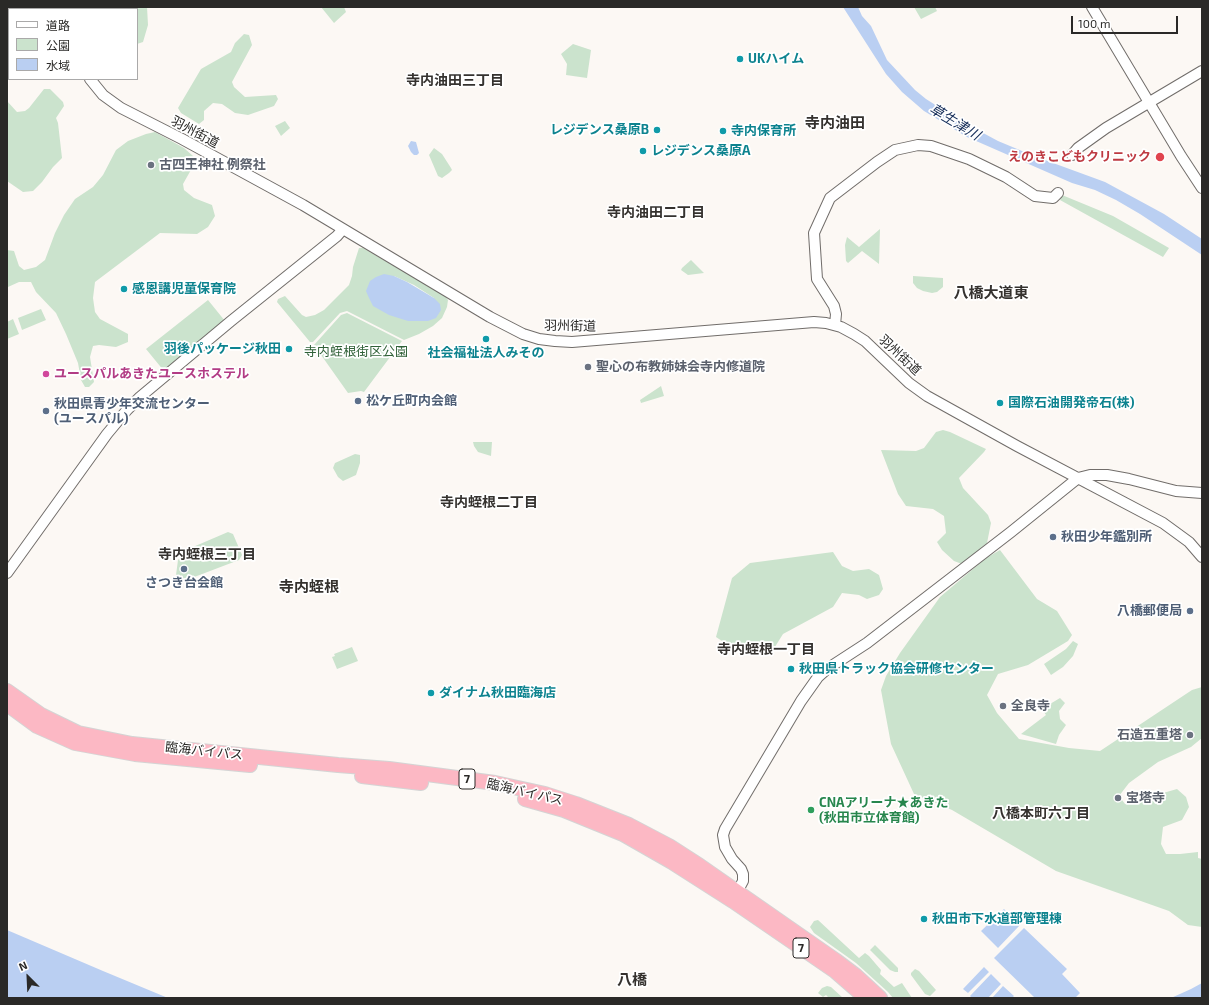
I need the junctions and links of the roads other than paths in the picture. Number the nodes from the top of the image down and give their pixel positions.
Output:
1 (1092, 7) edge
2 (1202, 71) edge
3 (91, 80) edge
4 (1149, 103) junction
5 (1072, 155) dead end
6 (1202, 188) edge
7 (1058, 193) dead end
8 (343, 229) junction
9 (835, 325) junction
10 (1078, 478) junction
11 (1202, 493) edge
12 (1202, 556) edge
13 (7, 573) edge
14 (7, 691) edge
15 (7, 704) edge
16 (735, 896) junction
17 (866, 998) edge
18 (880, 998) edge

1 - 4 street
2 - 4 street
3 - 8 street, 羽州街道
4 - 5 street
4 - 6 street
7 - 9 street
8 - 9 street, 羽州街道
8 - 13 street
9 - 10 street, 羽州街道
10 - 11 street
10 - 12 street, 羽州街道
10 - 16 street
14 - 16 highway, 臨海バイパス / 7
15 - 16 highway, 臨海バイパス / 7
16 - 17 highway, 臨海バイパス / 7
16 - 18 highway, 臨海バイパス / 7

